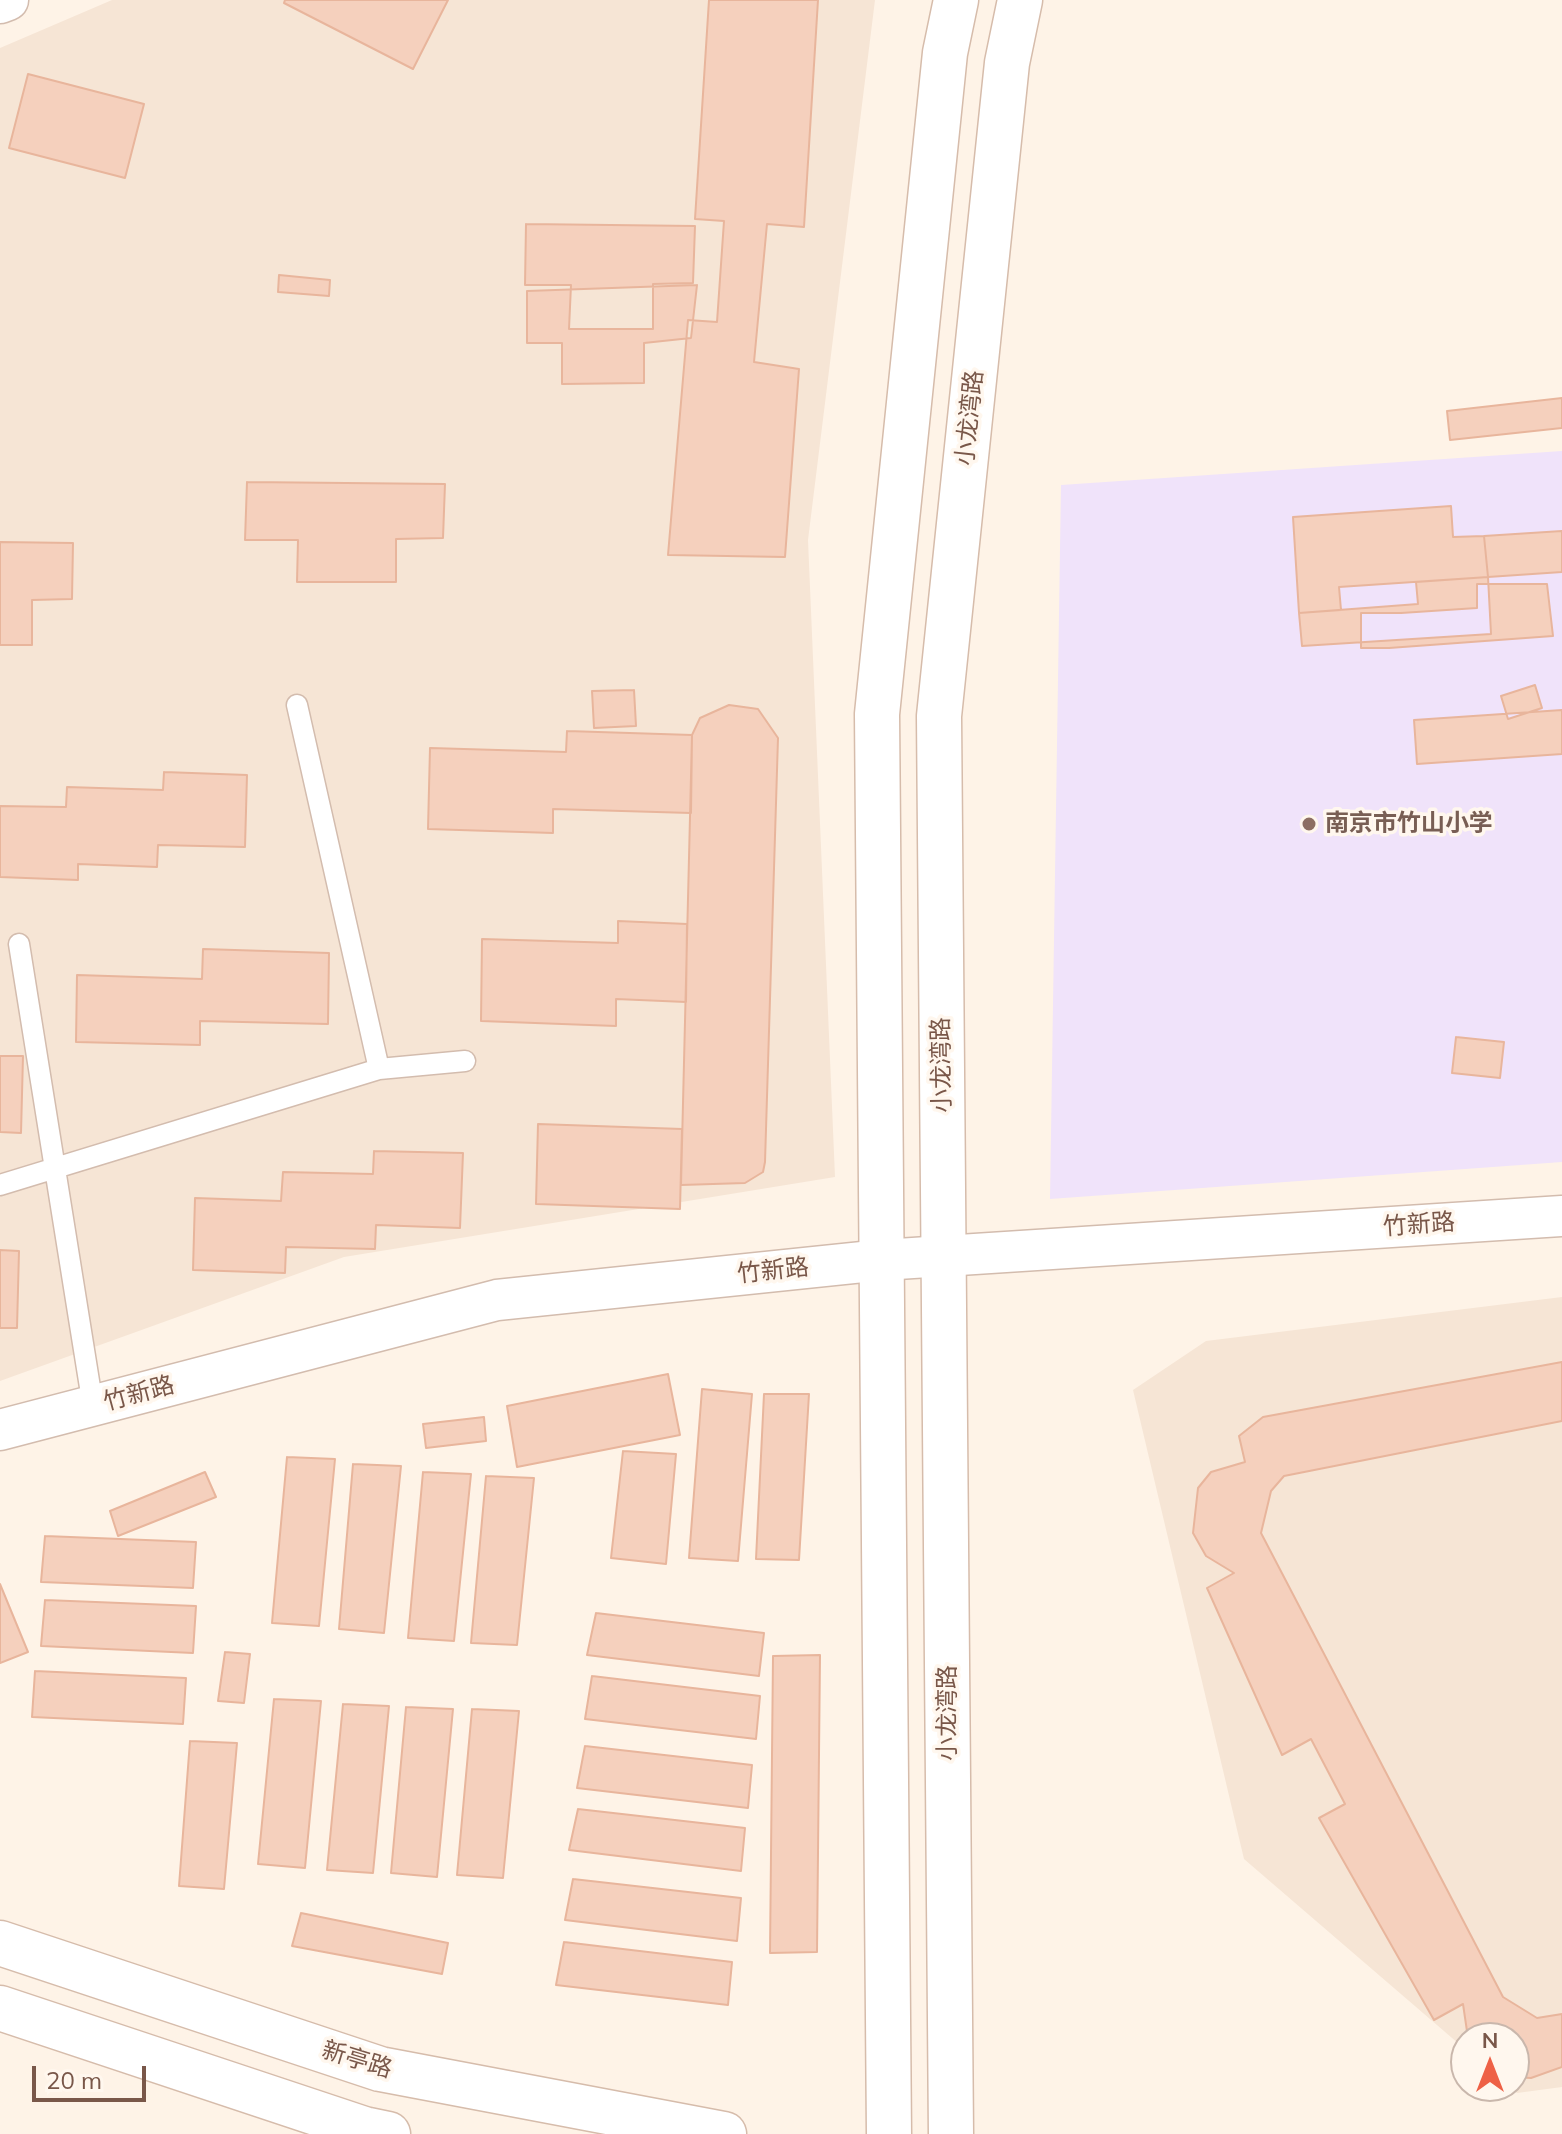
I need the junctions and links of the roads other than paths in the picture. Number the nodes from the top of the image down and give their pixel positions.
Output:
1 (8, 0) edge
2 (956, 0) edge
3 (1020, 0) edge
4 (0, 3) edge
5 (297, 705) dead end
6 (19, 944) dead end
7 (465, 1061) dead end
8 (379, 1069) junction
9 (55, 1169) junction
10 (0, 1185) edge
11 (1562, 1216) edge
12 (944, 1255) junction
13 (882, 1260) junction
14 (93, 1406) junction
15 (0, 1430) edge
16 (0, 1943) edge
17 (0, 2008) edge
18 (388, 2134) edge
19 (724, 2134) edge
20 (889, 2134) edge
21 (951, 2134) edge

1 - 4 street
2 - 13 main road
3 - 12 main road, 小龙湾路
5 - 8 lane
6 - 9 lane
7 - 8 lane
8 - 9 lane
9 - 10 lane
9 - 14 lane
11 - 12 street, 竹新路
12 - 13 street, 竹新路
12 - 21 main road, 小龙湾路
13 - 14 street, 竹新路
13 - 20 main road
14 - 15 street, 竹新路
16 - 19 main road, 新亭路
17 - 18 main road

